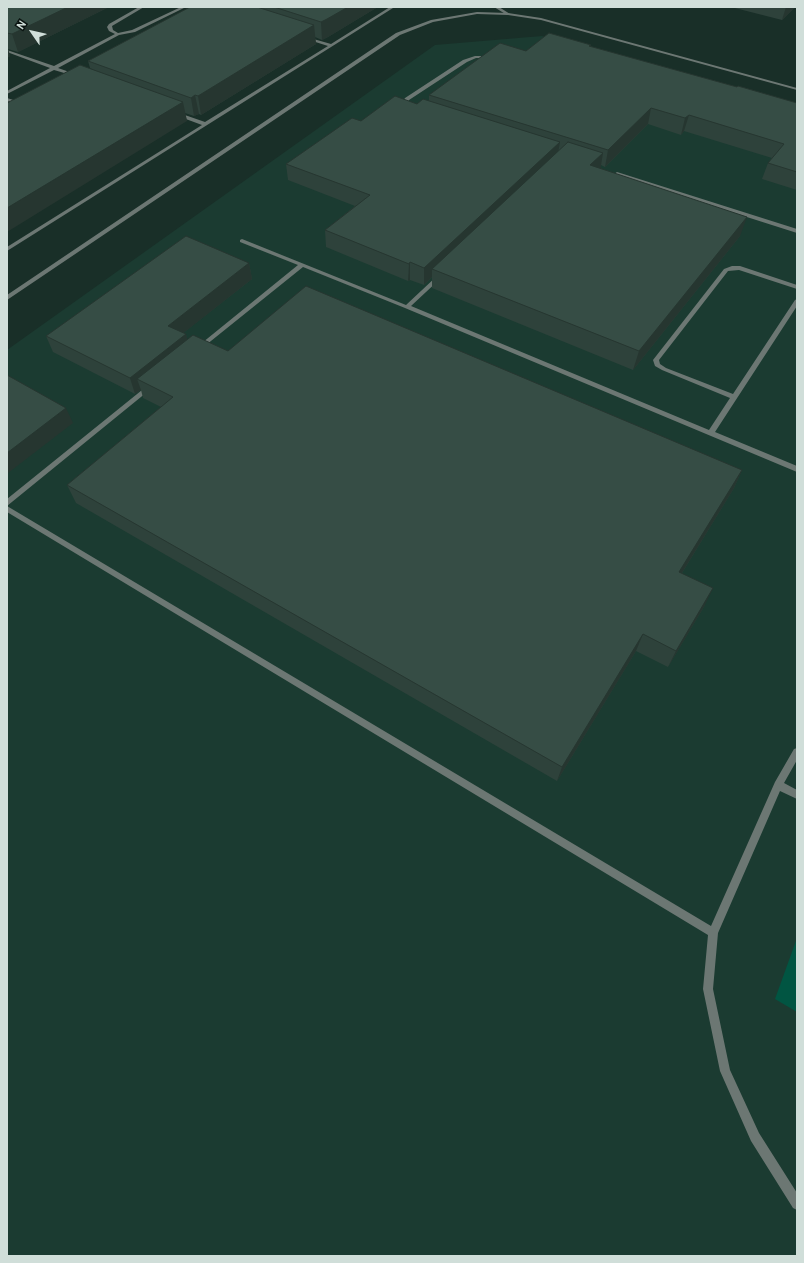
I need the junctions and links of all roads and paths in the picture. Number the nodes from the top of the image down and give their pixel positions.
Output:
1 (142, 7) edge
2 (184, 7) edge
3 (496, 7) edge
4 (391, 8) edge
5 (508, 14) junction
6 (118, 34) junction
7 (301, 36) edge
8 (331, 45) junction
9 (7, 51) edge
10 (495, 57) edge
11 (54, 68) junction
12 (83, 79) edge
13 (797, 89) edge
14 (7, 93) edge
15 (7, 98) edge
16 (27, 106) edge
17 (416, 110) edge
18 (169, 111) edge
19 (205, 124) junction
20 (614, 173) edge
21 (797, 231) edge
22 (242, 241) dead end
23 (7, 249) edge
24 (302, 265) junction
25 (446, 270) edge
26 (797, 287) edge
27 (7, 298) edge
28 (797, 301) edge
29 (407, 307) junction
30 (191, 354) edge
31 (154, 384) edge
32 (734, 397) junction
33 (711, 433) junction
34 (797, 469) edge
35 (7, 503) edge
36 (7, 509) edge
37 (797, 752) edge
38 (778, 785) junction
39 (797, 795) edge
40 (714, 933) junction
41 (797, 1204) edge

1 - 6 street
2 - 6 street
3 - 5 street
4 - 8 street
5 - 13 street
5 - 27 street
6 - 11 street
7 - 8 street
8 - 19 street
9 - 11 street
10 - 17 street
11 - 12 street
11 - 14 street
15 - 16 street
18 - 19 street
19 - 23 street
20 - 21 street
22 - 24 street
24 - 29 street
24 - 30 street
25 - 29 street
26 - 32 street
28 - 32 street
29 - 33 street
31 - 35 street
32 - 33 street
33 - 34 street
36 - 40 street
37 - 38 street
38 - 39 street
38 - 40 street
40 - 41 street

